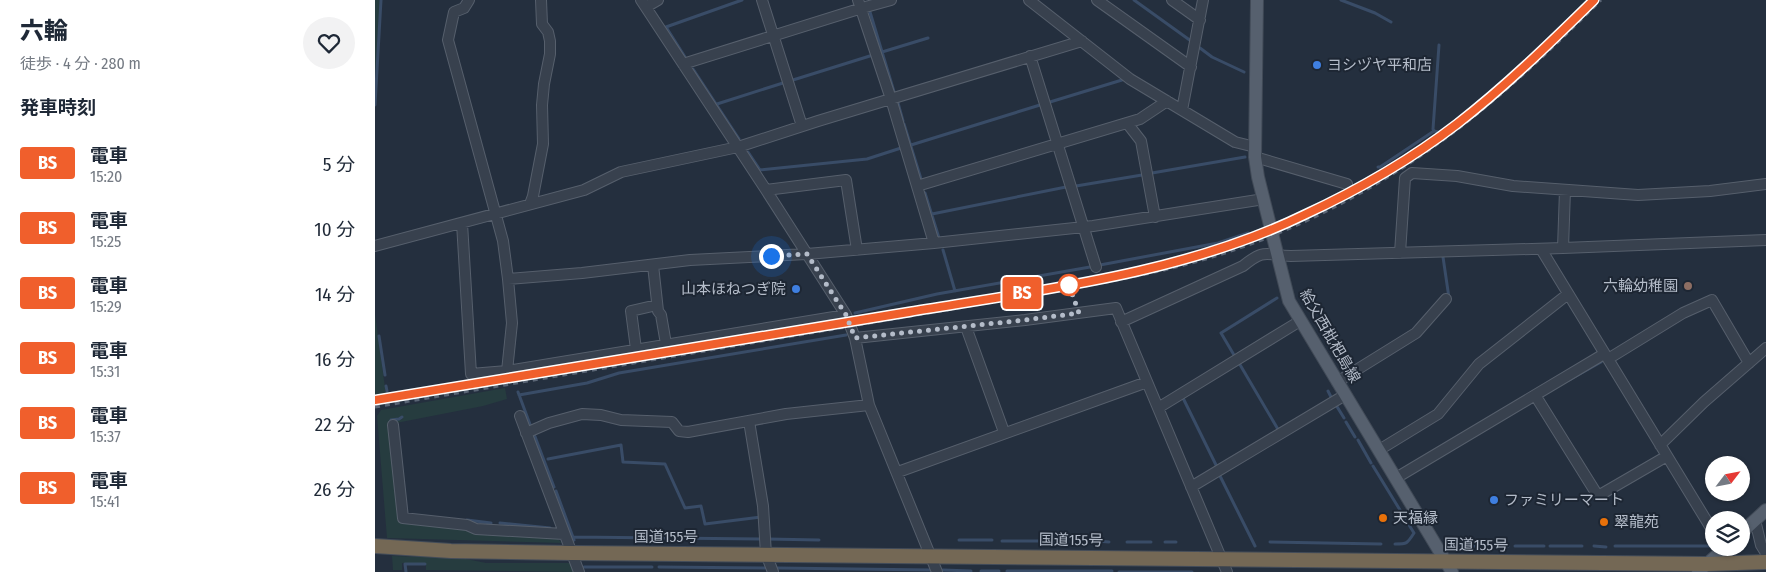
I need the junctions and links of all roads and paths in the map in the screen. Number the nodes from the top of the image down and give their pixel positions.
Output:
1 (469, 0) edge
2 (541, 0) edge
3 (658, 0) edge
4 (762, 0) edge
5 (891, 0) edge
6 (1029, 0) edge
7 (1097, 0) edge
8 (1172, 0) edge
9 (1203, 0) edge
10 (1257, 0) edge
11 (643, 3) edge
12 (860, 4) edge
13 (1200, 20) junction
14 (772, 36) junction
15 (1082, 40) junction
16 (1031, 56) junction
17 (683, 64) junction
18 (1191, 67) junction
19 (891, 99) junction
20 (1167, 101) junction
21 (1182, 110) junction
22 (1127, 123) junction
23 (802, 126) junction
24 (1058, 144) junction
25 (738, 147) junction
26 (1255, 152) junction
27 (1347, 184) dead end
28 (1766, 184) edge
29 (917, 186) junction
30 (766, 190) junction
31 (1565, 190) junction
32 (1263, 200) junction
33 (529, 204) junction
34 (495, 214) junction
35 (1155, 217) junction
36 (462, 223) junction
37 (1083, 227) junction
38 (1766, 240) edge
39 (934, 243) junction
40 (375, 246) edge
41 (1563, 248) junction
42 (1541, 249) junction
43 (857, 250) junction
44 (1400, 253) junction
45 (807, 254) junction
46 (1277, 256) junction
47 (653, 265) junction
48 (1096, 267) dead end
49 (508, 278) junction
50 (1568, 294) junction
51 (1446, 299) dead end
52 (657, 304) junction
53 (846, 315) junction
54 (1121, 322) junction
55 (1301, 322) junction
56 (966, 327) junction
57 (855, 338) junction
58 (666, 344) junction
59 (1766, 348) edge
60 (636, 349) junction
61 (1606, 356) junction
62 (1749, 363) junction
63 (507, 370) junction
64 (1147, 382) junction
65 (1337, 382) junction
66 (1345, 395) junction
67 (1535, 395) junction
68 (869, 404) junction
69 (1157, 408) junction
70 (520, 416) dead end
71 (749, 421) junction
72 (393, 425) dead end
73 (526, 432) junction
74 (1005, 432) junction
75 (1660, 445) junction
76 (1379, 450) junction
77 (1667, 456) junction
78 (898, 472) junction
79 (1396, 478) junction
80 (1191, 487) junction
81 (1766, 510) edge
82 (1705, 518) edge
83 (1755, 520) junction
84 (1750, 525) edge
85 (564, 534) junction
86 (380, 546) edge
87 (572, 553) junction
88 (1766, 553) edge
89 (766, 554) junction
90 (931, 555) junction
91 (1716, 556) edge
92 (1221, 558) junction
93 (1766, 562) edge
94 (1449, 566) edge
95 (1653, 568) edge
96 (1703, 568) edge
97 (579, 572) edge
98 (773, 572) edge
99 (937, 572) edge
100 (1227, 572) edge

1 - 34 street
2 - 33 street
3 - 11 street
4 - 14 street
5 - 12 street
6 - 15 street
7 - 18 street
8 - 13 street
9 - 13 street
10 - 26 main road, 給父西枇杷島線
11 - 17 street
12 - 14 street
12 - 19 street
13 - 18 street
14 - 17 street
14 - 23 street
15 - 16 street
15 - 20 street
16 - 19 street
16 - 24 street
17 - 25 street
18 - 21 street
19 - 23 street
19 - 29 street
20 - 21 street
20 - 22 street
21 - 26 street
22 - 24 street
22 - 35 street
23 - 25 street
24 - 29 street
24 - 37 street
25 - 30 street
25 - 33 street
26 - 27 street
26 - 32 main road, 給父西枇杷島線
28 - 31 street
29 - 39 street
30 - 43 street
30 - 45 street
31 - 41 street
31 - 44 street
32 - 35 street
32 - 46 main road, 給父西枇杷島線
33 - 34 street
34 - 36 street
34 - 49 street
35 - 37 street
36 - 40 street
36 - 63 street
37 - 39 street
37 - 48 street
38 - 41 street
39 - 43 street
41 - 42 street
42 - 44 street
42 - 50 street
43 - 45 street
44 - 46 street
45 - 47 street
45 - 53 street
46 - 54 street
46 - 55 main road, 給父西枇杷島線
47 - 49 street
47 - 52 street
49 - 63 street
50 - 61 street
50 - 76 street
51 - 65 street
52 - 58 street
52 - 60 street
53 - 57 street
53 - 58 street
54 - 56 street
54 - 64 street
55 - 65 main road, 給父西枇杷島線
55 - 69 street
56 - 57 street
56 - 74 street
57 - 68 street
58 - 60 street
59 - 62 street
60 - 63 street
61 - 62 street
61 - 67 street
61 - 75 street
62 - 75 street
64 - 69 street
64 - 74 street
65 - 66 main road, 給父西枇杷島線
66 - 76 main road, 給父西枇杷島線
66 - 80 street
67 - 77 street
67 - 79 street
68 - 71 street
68 - 78 street
69 - 80 street
70 - 73 street
71 - 73 street
71 - 89 street
72 - 85 street
73 - 85 street
74 - 78 street
75 - 77 street
76 - 79 main road, 給父西枇杷島線
77 - 82 street
78 - 90 street
79 - 94 main road, 給父西枇杷島線
80 - 92 street
81 - 83 main road
83 - 84 main road
83 - 88 street
85 - 87 street
86 - 87 highway, 国道155号
87 - 89 highway, 国道155号
87 - 97 street
89 - 90 highway, 国道155号
89 - 98 street
90 - 92 highway, 国道155号
90 - 99 street
91 - 96 main road
92 - 94 highway, 国道155号
92 - 100 street
93 - 96 highway, 国道155号
94 - 95 highway, 国道155号
95 - 96 highway, 国道155号

